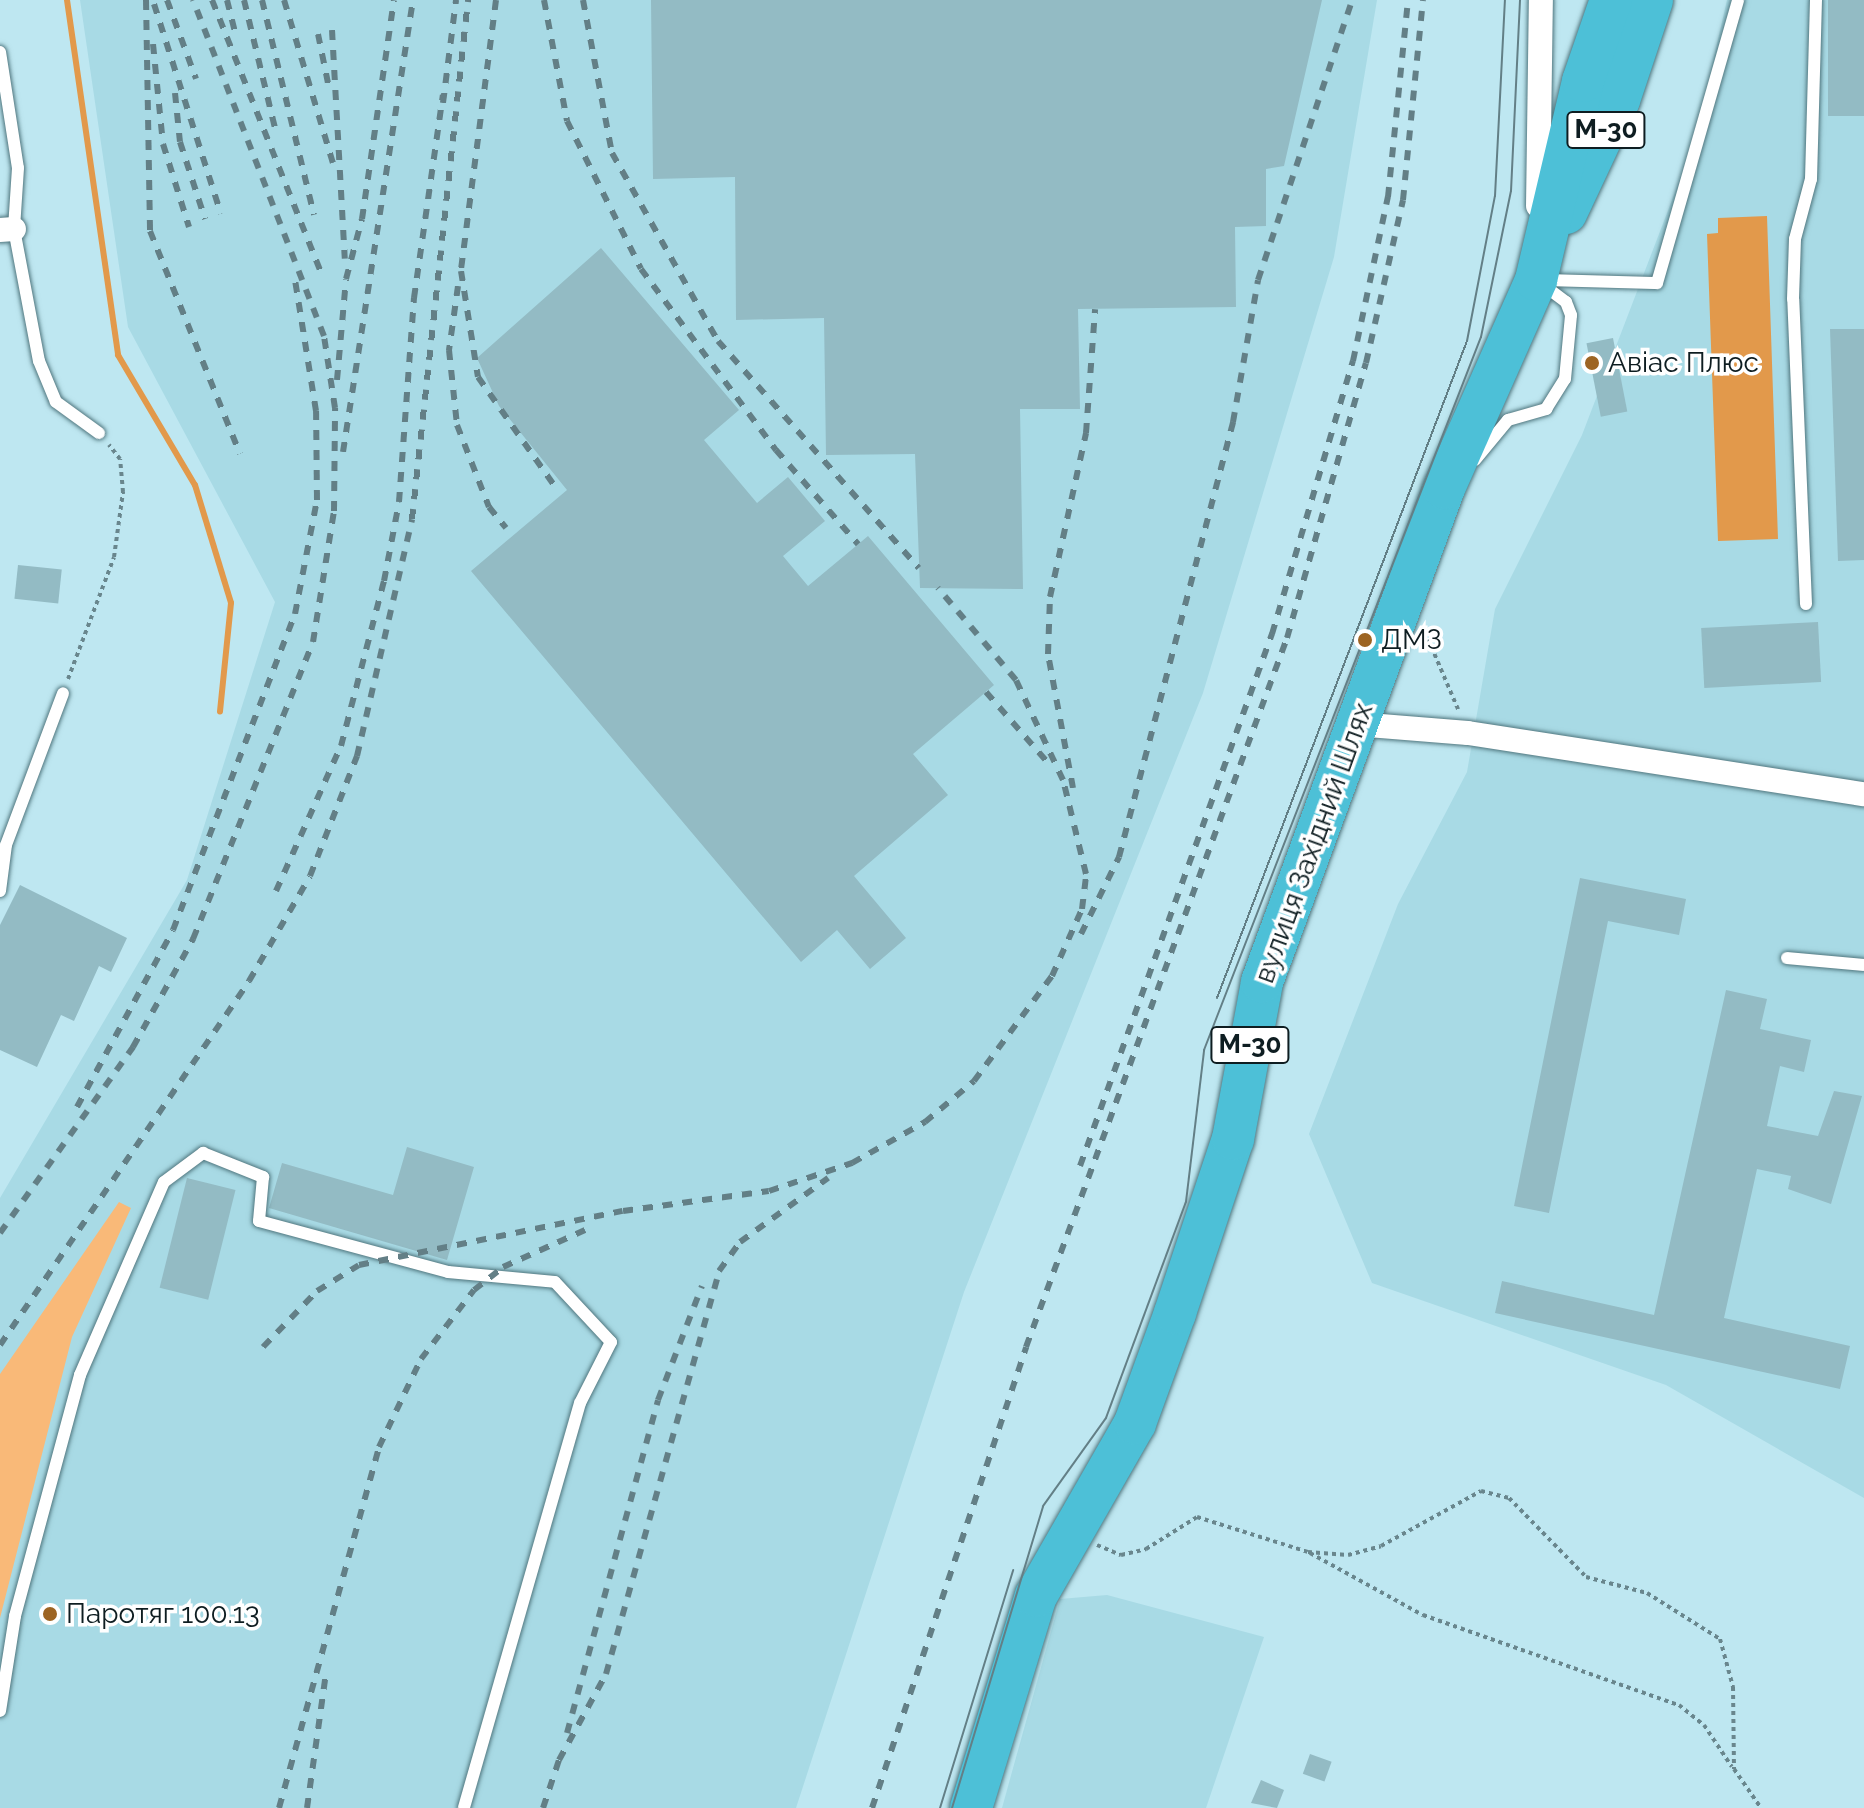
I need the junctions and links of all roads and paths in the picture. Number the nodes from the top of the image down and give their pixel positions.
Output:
1 (1541, 0) edge
2 (1611, 0) edge
3 (1652, 0) edge
4 (1738, 0) edge
5 (1816, 0) edge
6 (0, 52) edge
7 (7, 229) edge
8 (1540, 266) junction
9 (99, 433) joint
10 (1444, 488) junction
11 (1406, 589) junction
12 (1806, 604) dead end
13 (63, 693) joint
14 (1356, 724) junction
15 (1468, 733) junction
16 (1864, 794) edge
17 (0, 891) edge
18 (1787, 958) dead end
19 (1864, 965) edge
20 (1071, 1530) junction
21 (1308, 1552) junction
22 (0, 1711) edge
23 (1734, 1769) junction
24 (464, 1808) edge
25 (971, 1808) edge
26 (1761, 1808) edge

1 - 8 street, вулиця Західний Шлях
2 - 8 highway, М-30
3 - 8 highway, М-30
4 - 8 lane
5 - 12 lane
6 - 7 lane
7 - 9 lane
8 - 10 highway, вулиця Західний Шлях / М-30
8 - 10 lane
9 - 13 path
10 - 11 highway, вулиця Західний Шлях / М-30
11 - 14 highway, вулиця Західний Шлях / М-30
11 - 15 path
13 - 17 lane
14 - 15 street
14 - 20 highway, вулиця Західний Шлях / М-30
15 - 16 street
18 - 19 lane
20 - 21 path
20 - 25 highway, вулиця Західний Шлях / М-30
21 - 23 path
21 - 23 path
22 - 24 lane
23 - 26 path

